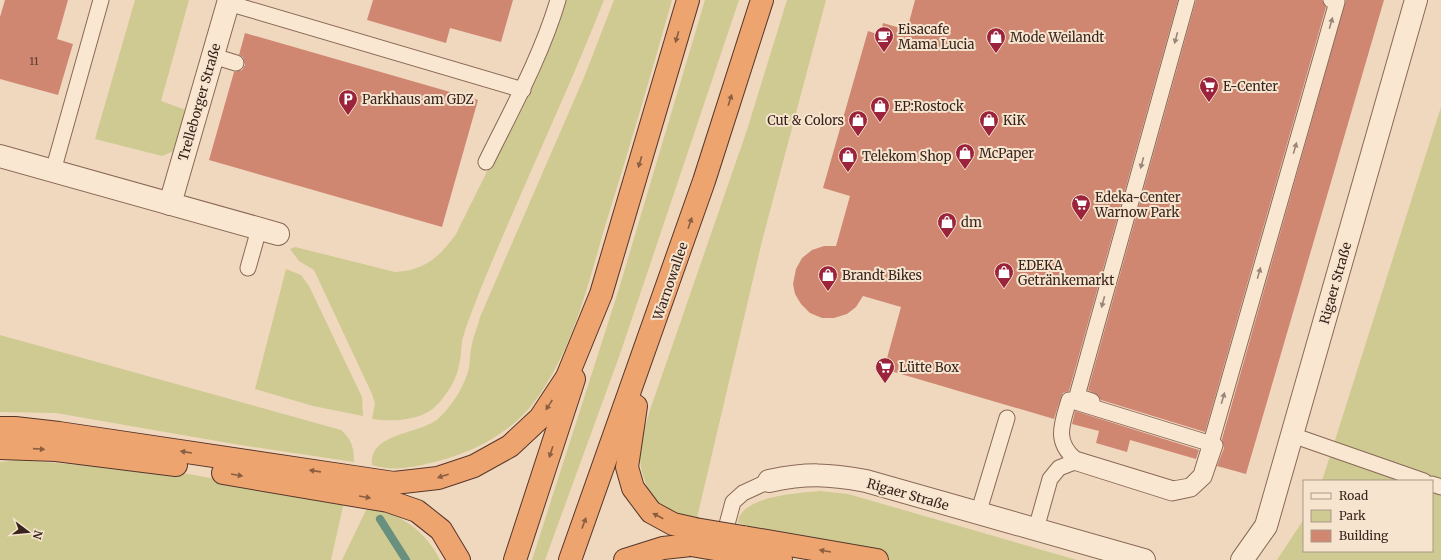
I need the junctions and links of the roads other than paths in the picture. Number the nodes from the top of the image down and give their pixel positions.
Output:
1 (101, 0) edge
2 (558, 0) edge
3 (688, 0) edge
4 (762, 0) edge
5 (1187, 0) edge
6 (1331, 0) edge
7 (1416, 0) edge
8 (228, 2) edge
9 (213, 56) junction
10 (236, 63) dead end
11 (523, 90) junction
12 (0, 156) edge
13 (486, 162) dead end
14 (53, 171) junction
15 (170, 204) junction
16 (268, 231) joint
17 (248, 268) dead end
18 (601, 294) junction
19 (645, 353) junction
20 (1007, 418) dead end
21 (0, 428) edge
22 (1292, 435) junction
23 (1212, 436) junction
24 (0, 448) edge
25 (1421, 480) edge
26 (769, 481) joint
27 (978, 514) junction
28 (1036, 529) junction
29 (693, 537) junction
30 (741, 545) junction
31 (459, 560) edge
32 (514, 560) edge
33 (570, 560) edge
34 (625, 560) edge
35 (717, 560) edge
36 (781, 560) edge
37 (877, 560) edge
38 (1144, 560) edge
39 (1242, 560) edge

1 - 14 lane
2 - 11 lane
3 -> 18 highway
19 -> 4 highway, Warnowallee
5 -> 23 lane
23 -> 6 lane
7 - 22 street, Rigaer Straße
8 - 9 street, Trelleborger Straße
8 - 11 lane
9 - 10 lane
9 - 15 street, Trelleborger Straße
11 - 13 lane
12 - 14 street
14 - 15 street
15 - 16 street
16 - 17 lane
18 -> 21 highway
18 -> 32 highway
29 -> 19 highway
33 -> 19 highway, Warnowallee
20 - 27 lane
22 - 25 lane
22 - 39 street, Rigaer Straße
23 - 28 lane
24 -> 31 highway
26 - 27 street, Rigaer Straße
26 - 35 lane, Rigaer Straße
27 - 28 street, Rigaer Straße
28 - 38 street, Rigaer Straße
29 - 30 highway, bridge
29 - 34 highway
30 - 36 highway
37 -> 30 highway

